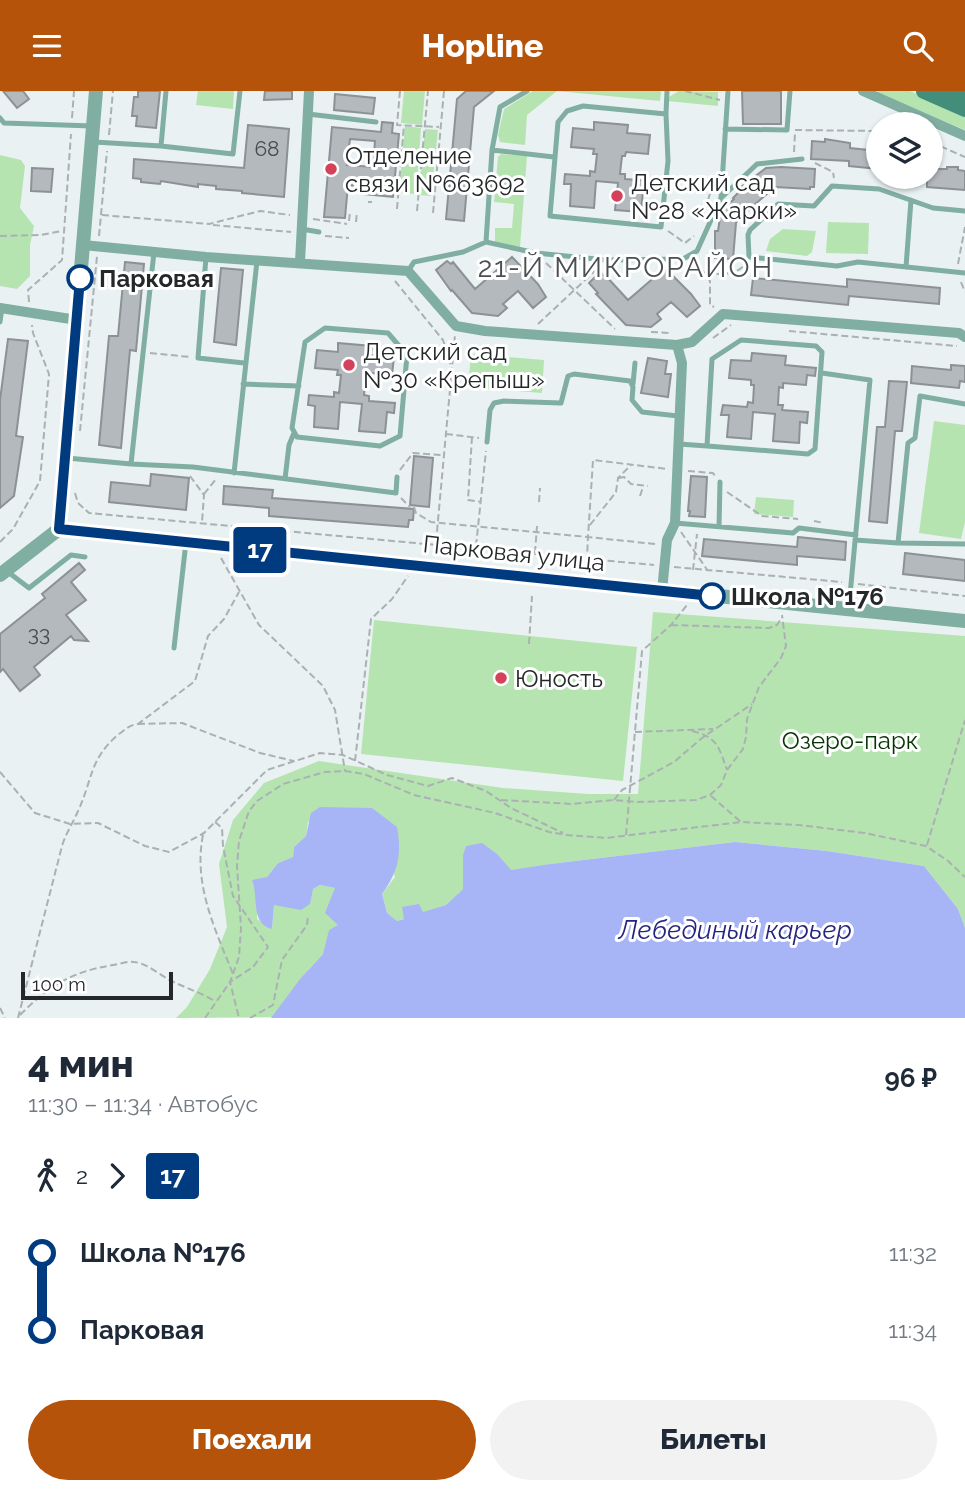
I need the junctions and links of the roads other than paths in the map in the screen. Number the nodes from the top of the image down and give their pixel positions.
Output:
1 (96, 91) edge
2 (166, 91) edge
3 (240, 91) edge
4 (309, 91) edge
5 (527, 91) edge
6 (667, 91) edge
7 (729, 91) edge
8 (790, 91) edge
9 (863, 91) edge
10 (924, 91) edge
11 (952, 91) edge
12 (965, 96) edge
13 (965, 109) edge
14 (308, 114) junction
15 (666, 114) junction
16 (0, 118) edge
17 (376, 122) dead end
18 (93, 126) junction
19 (725, 129) junction
20 (965, 136) edge
21 (92, 142) junction
22 (161, 146) junction
23 (492, 150) junction
24 (554, 157) junction
25 (802, 159) dead end
26 (721, 198) junction
27 (911, 200) junction
28 (965, 211) edge
29 (303, 227) junction
30 (319, 232) dead end
31 (486, 242) junction
32 (91, 245) junction
33 (154, 252) junction
34 (206, 257) junction
35 (257, 261) junction
36 (300, 262) junction
37 (906, 267) junction
38 (408, 271) junction
39 (965, 273) edge
40 (1, 308) edge
41 (77, 320) junction
42 (0, 323) edge
43 (965, 337) edge
44 (677, 345) junction
45 (244, 363) junction
46 (635, 363) dead end
47 (822, 373) junction
48 (243, 384) junction
49 (299, 386) junction
50 (633, 387) junction
51 (965, 404) edge
52 (678, 416) junction
53 (294, 433) junction
54 (487, 441) road end
55 (677, 443) junction
56 (707, 446) junction
57 (65, 458) junction
58 (131, 464) junction
59 (234, 473) junction
60 (397, 477) road end
61 (285, 479) junction
62 (720, 482) road end
63 (675, 523) junction
64 (719, 527) junction
65 (59, 529) junction
66 (855, 537) junction
67 (186, 542) junction
68 (898, 543) junction
69 (965, 544) edge
70 (85, 557) dead end
71 (3, 573) edge
72 (662, 590) junction
73 (849, 610) junction
74 (965, 621) edge
75 (174, 648) dead end

1 - 18 street
2 - 22 lane
3 - 22 lane
4 - 14 street
5 - 23 lane
6 - 15 lane
7 - 19 lane
8 - 19 lane
9 - 20 street
10 - 13 main road
11 - 12 main road
14 - 17 lane
14 - 29 street
15 - 24 lane
15 - 24 lane
16 - 18 lane
18 - 21 street
19 - 26 lane
21 - 22 lane
21 - 32 street
23 - 24 lane
23 - 31 lane
25 - 26 lane
26 - 31 lane
27 - 28 lane
27 - 37 lane
27 - 37 lane
29 - 30 lane
29 - 36 street
31 - 38 lane
32 - 33 street
32 - 41 street
33 - 34 street
33 - 58 lane
34 - 35 street
34 - 45 lane
35 - 36 street
35 - 45 lane
36 - 38 street
37 - 39 lane
38 - 44 street
40 - 41 street
40 - 42 lane
41 - 57 street
43 - 44 street
44 - 52 street
45 - 48 lane
46 - 50 lane
47 - 56 lane
47 - 56 lane
47 - 66 lane
48 - 49 lane
48 - 59 lane
49 - 53 lane
49 - 53 lane
50 - 52 lane
50 - 54 lane
51 - 68 lane
52 - 55 street
53 - 61 lane
55 - 56 lane
55 - 63 street
57 - 58 lane
57 - 65 street
58 - 59 lane
59 - 61 lane
60 - 61 lane
62 - 64 lane
63 - 64 lane
63 - 72 street
64 - 66 lane
65 - 67 street, Парковая улица
65 - 71 street
66 - 68 lane
66 - 73 lane
67 - 72 street, Парковая улица
67 - 75 lane
68 - 69 lane
70 - 71 lane
72 - 73 street, Парковая улица
73 - 74 street, Парковая улица

